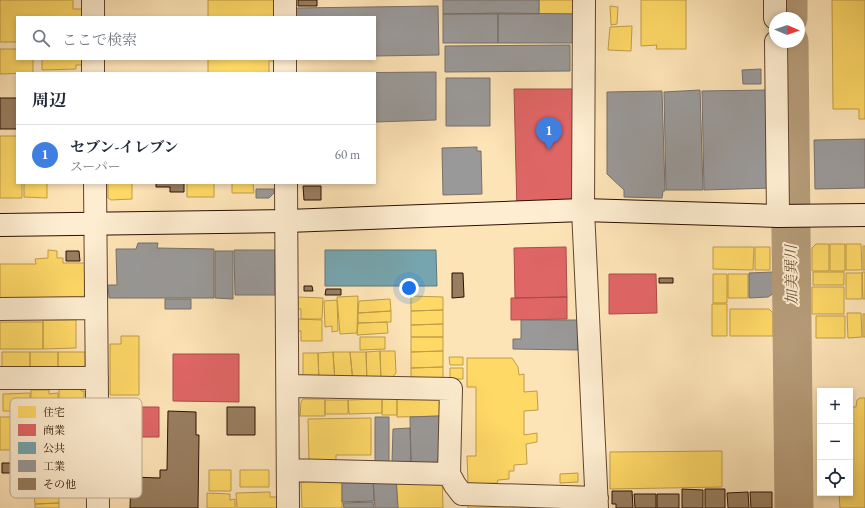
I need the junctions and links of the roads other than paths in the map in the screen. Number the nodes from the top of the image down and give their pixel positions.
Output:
1 (92, 0) edge
2 (285, 0) edge
3 (584, 0) edge
4 (775, 0) edge
5 (775, 12) edge
6 (93, 16) edge
7 (285, 16) edge
8 (776, 48) edge
9 (93, 60) edge
10 (285, 60) edge
11 (93, 72) edge
12 (285, 72) edge
13 (95, 184) edge
14 (286, 184) edge
15 (583, 210) junction
16 (865, 215) edge
17 (787, 216) junction
18 (287, 221) junction
19 (95, 224) junction
20 (0, 225) edge
21 (96, 308) junction
22 (0, 309) edge
23 (0, 378) edge
24 (97, 378) junction
25 (288, 386) junction
26 (97, 398) edge
27 (288, 470) junction
28 (449, 474) junction
29 (98, 498) edge
30 (597, 503) edge
31 (98, 508) edge
32 (288, 508) edge

1 - 6 street
2 - 7 street
3 - 15 street
4 - 5 street
8 - 17 street
9 - 11 street
10 - 12 street
13 - 19 street
14 - 18 street
15 - 17 street
15 - 18 street
15 - 30 street
16 - 17 street
18 - 19 street
18 - 25 street
19 - 20 street
19 - 21 street
21 - 22 street
21 - 24 street
23 - 24 street
24 - 26 street
25 - 27 street
25 - 28 street
27 - 28 street
27 - 32 street
28 - 30 street
29 - 31 street

